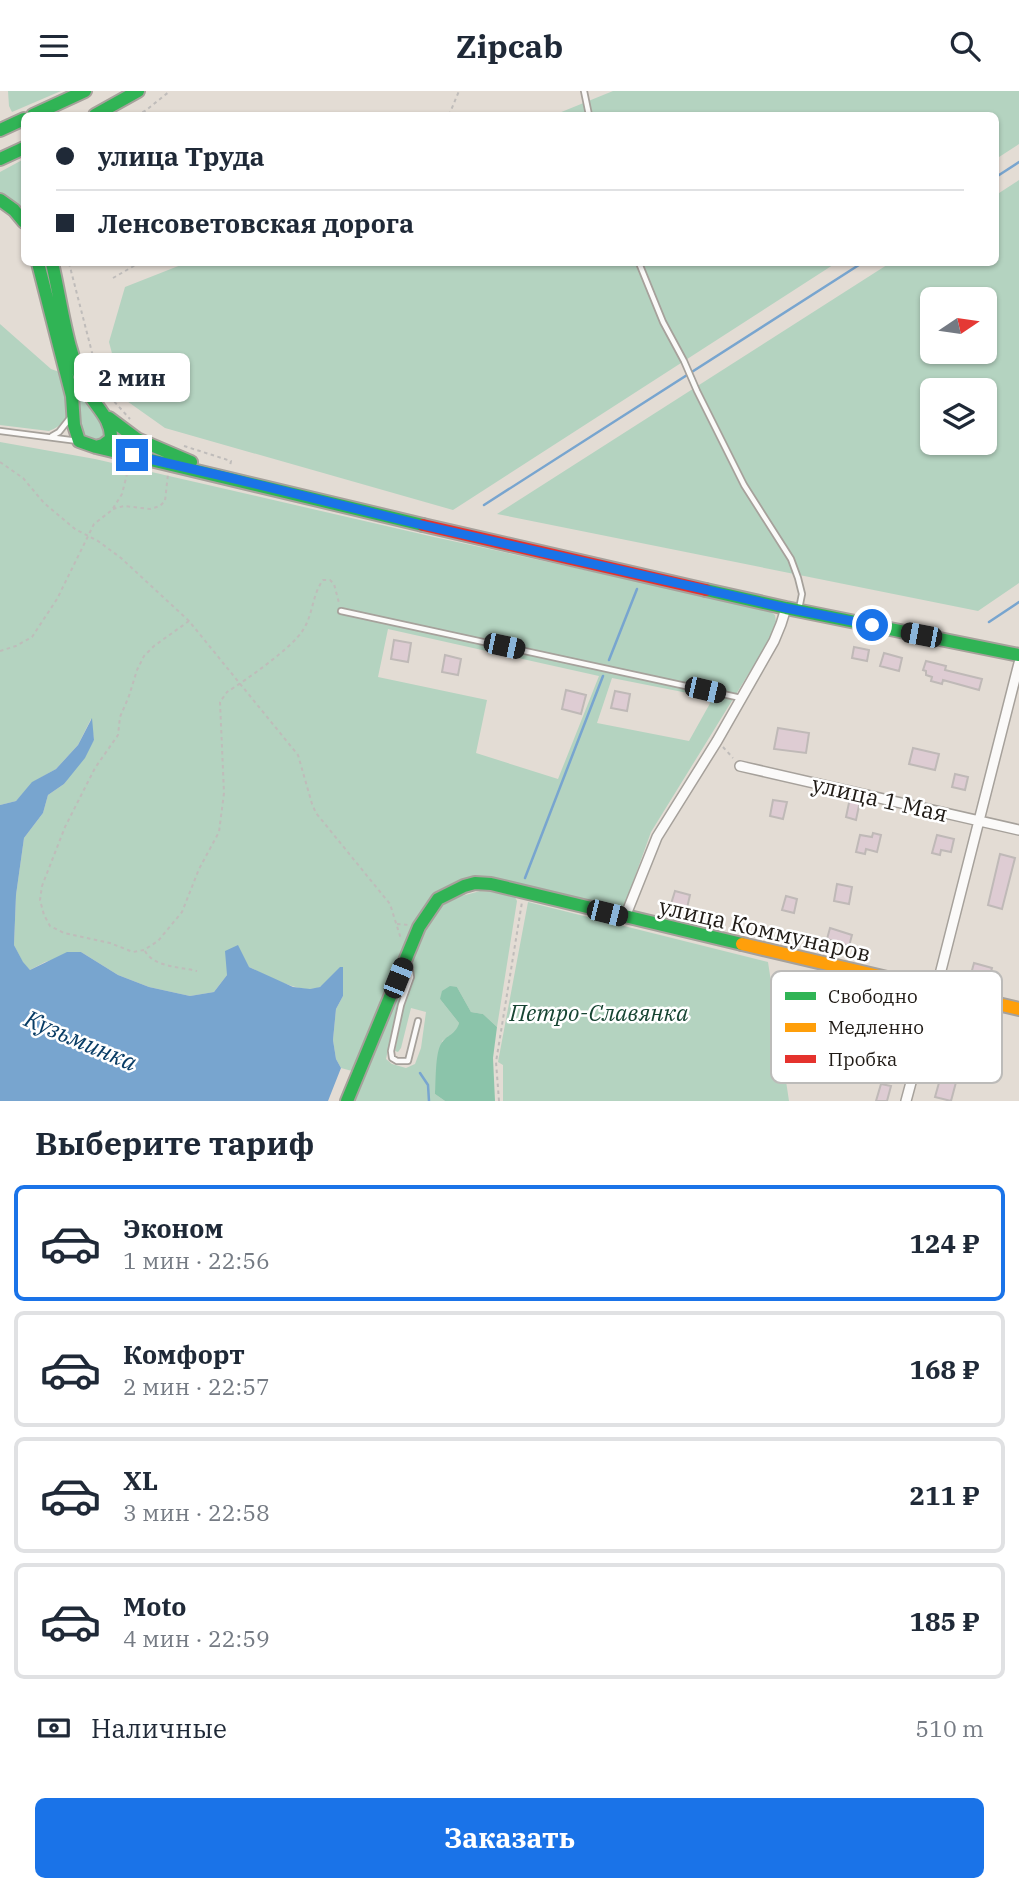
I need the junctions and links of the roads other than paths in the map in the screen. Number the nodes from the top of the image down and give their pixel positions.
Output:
1 (85, 91) edge
2 (138, 91) edge
3 (584, 91) edge
4 (40, 112) edge
5 (100, 112) edge
6 (588, 112) edge
7 (21, 120) edge
8 (0, 130) edge
9 (21, 149) edge
10 (0, 159) edge
11 (0, 200) edge
12 (21, 219) edge
13 (39, 266) edge
14 (53, 266) edge
15 (640, 266) edge
16 (74, 404) junction
17 (103, 413) junction
18 (0, 431) edge
19 (51, 437) junction
20 (79, 441) junction
21 (96, 447) junction
22 (227, 477) junction
23 (800, 604) dead end
24 (786, 608) junction
25 (341, 611) road end
26 (1019, 655) edge
27 (1019, 663) edge
28 (742, 698) junction
29 (740, 765) road end
30 (979, 820) junction
31 (1019, 829) edge
32 (625, 917) junction
33 (408, 953) junction
34 (855, 971) edge
35 (941, 971) edge
36 (418, 1021) dead end
37 (911, 1083) edge
38 (347, 1101) edge
39 (906, 1101) edge

1 - 4 street
2 - 5 street
3 - 6 lane
7 - 8 street
9 - 10 street
11 - 12 street
13 - 16 street
14 - 17 street
15 - 23 lane
16 - 19 lane
16 - 20 street
17 - 21 street
17 - 22 street
18 - 19 lane
19 - 20 lane
20 - 21 street
21 - 22 street
22 - 24 street
24 - 26 street
24 - 28 street
25 - 28 lane
27 - 30 street
28 - 32 street
29 - 30 street, улица 1 Мая
30 - 31 street, улица 1 Мая
30 - 35 street
32 - 33 street, улица Коммунаров
32 - 34 street, улица Коммунаров
33 - 36 lane
33 - 38 street, улица Коммунаров
37 - 39 street

